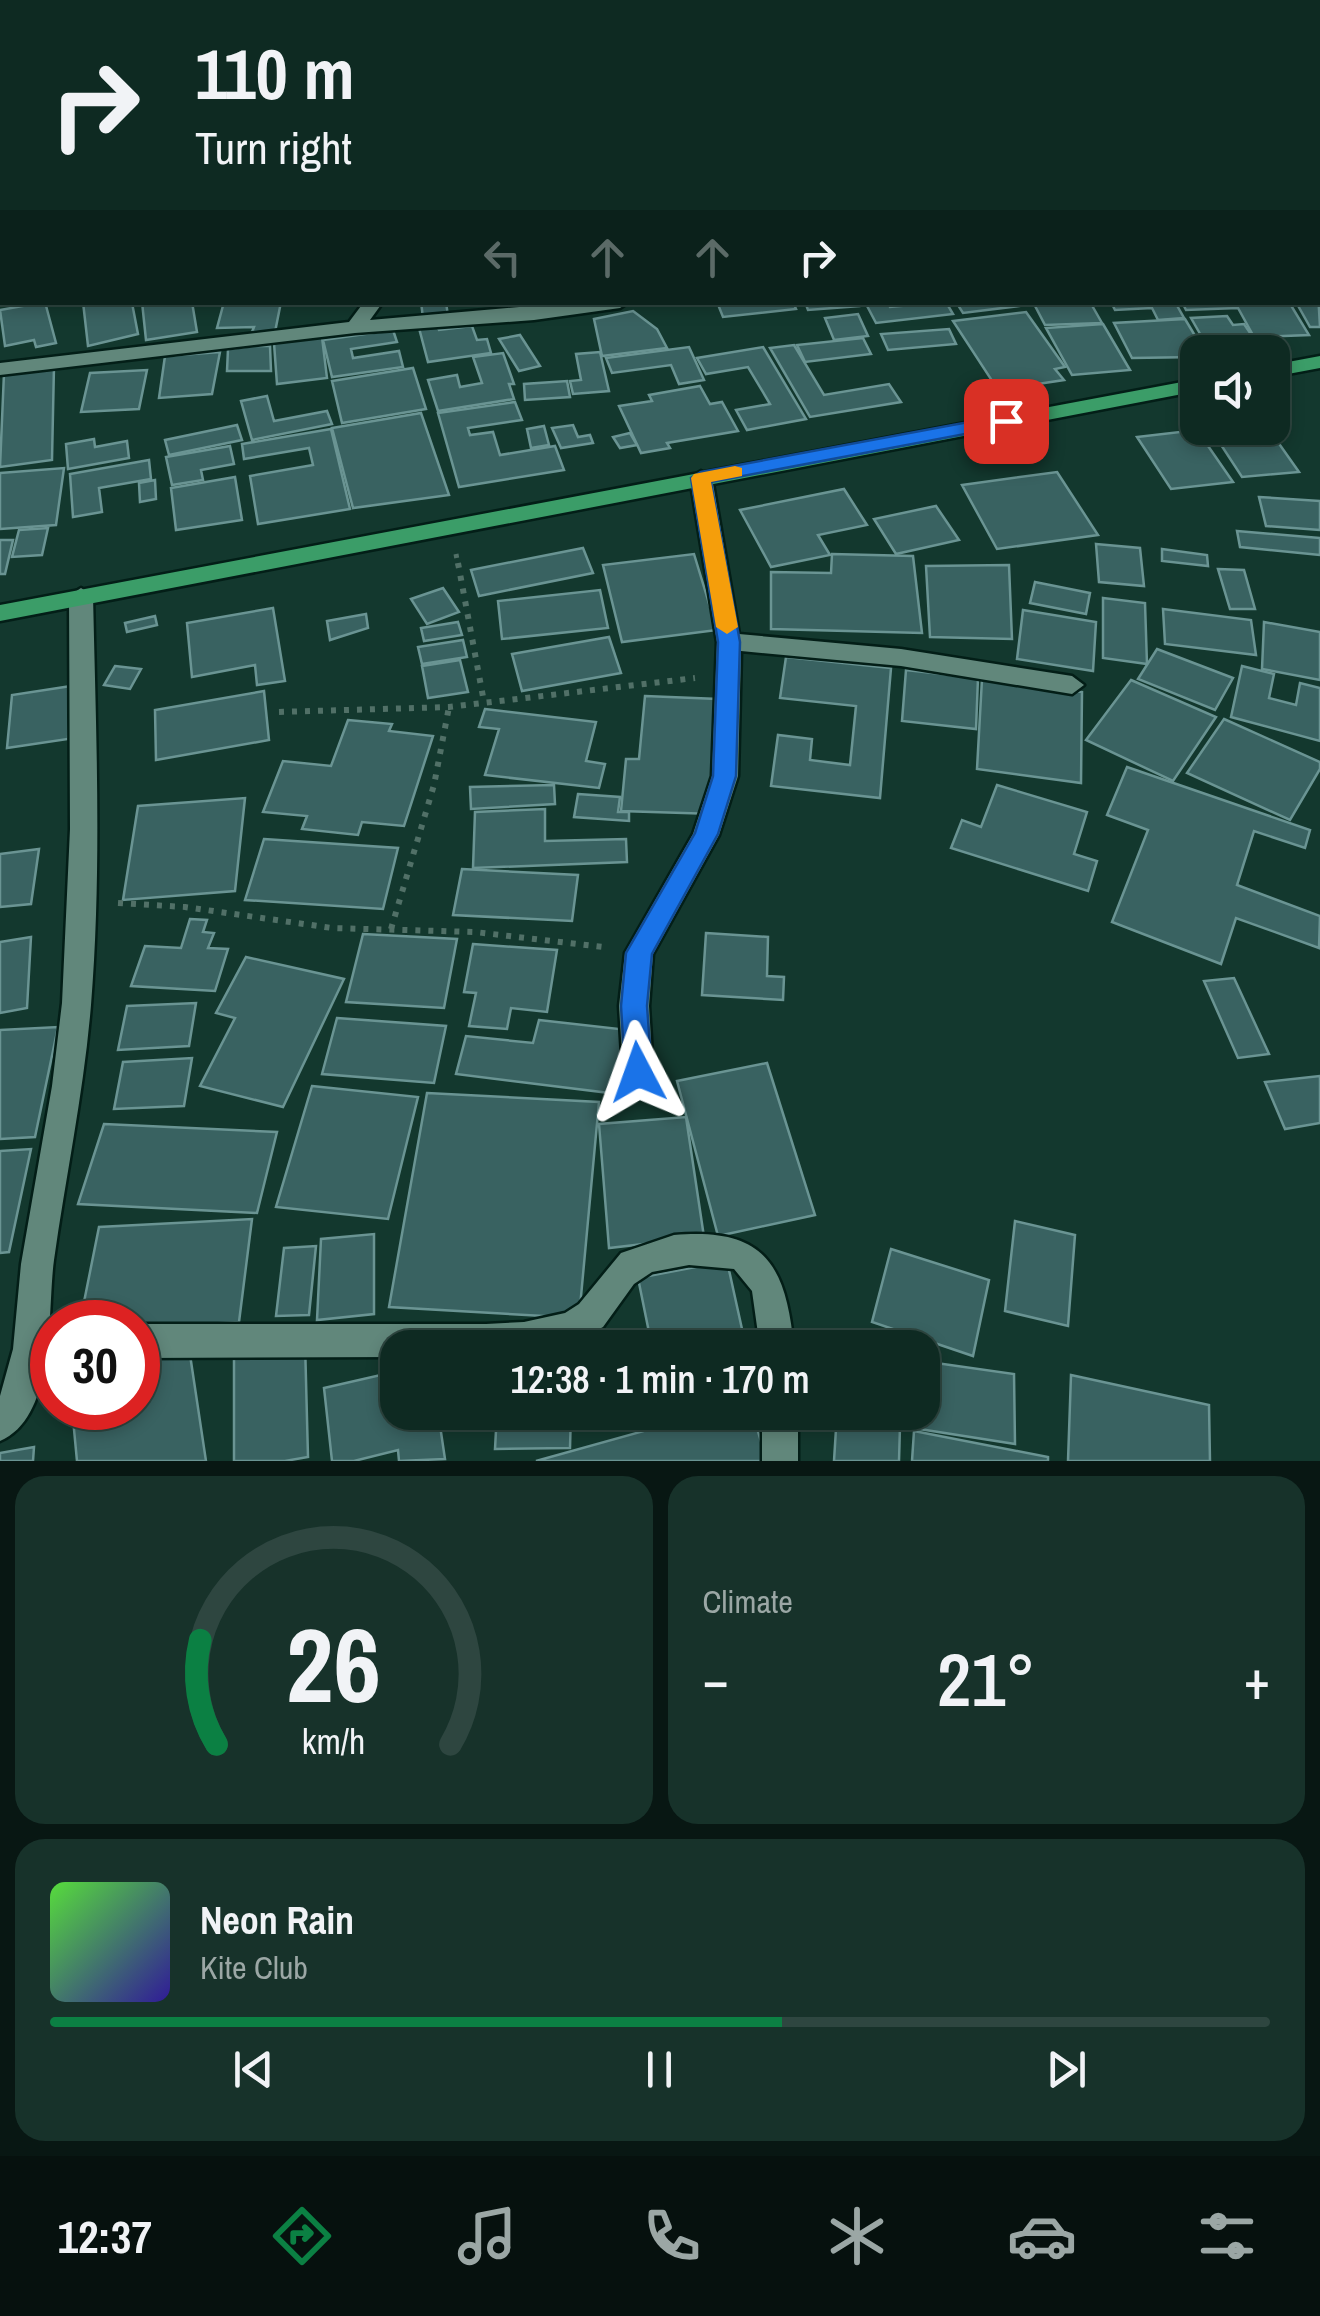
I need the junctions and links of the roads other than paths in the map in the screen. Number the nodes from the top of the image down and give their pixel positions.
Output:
1 (372, 305) edge
2 (598, 305) edge
3 (355, 326) junction
4 (1320, 362) edge
5 (1290, 368) edge
6 (0, 369) edge
7 (1180, 388) edge
8 (701, 478) junction
9 (80, 596) junction
10 (0, 613) edge
11 (729, 642) junction
12 (1072, 685) dead end
13 (638, 1072) dead end
14 (39, 1300) edge
15 (563, 1330) edge
16 (776, 1330) edge
17 (380, 1340) edge
18 (160, 1341) edge
19 (30, 1371) edge
20 (0, 1423) edge
21 (780, 1430) edge
22 (780, 1461) edge

1 - 3 street
2 - 3 street
3 - 6 street
4 - 5 main road
7 - 8 main road
8 - 9 main road
8 - 11 street
9 - 10 main road
9 - 14 street
11 - 12 street
11 - 13 street
15 - 16 street
17 - 18 street
19 - 20 street
21 - 22 street

